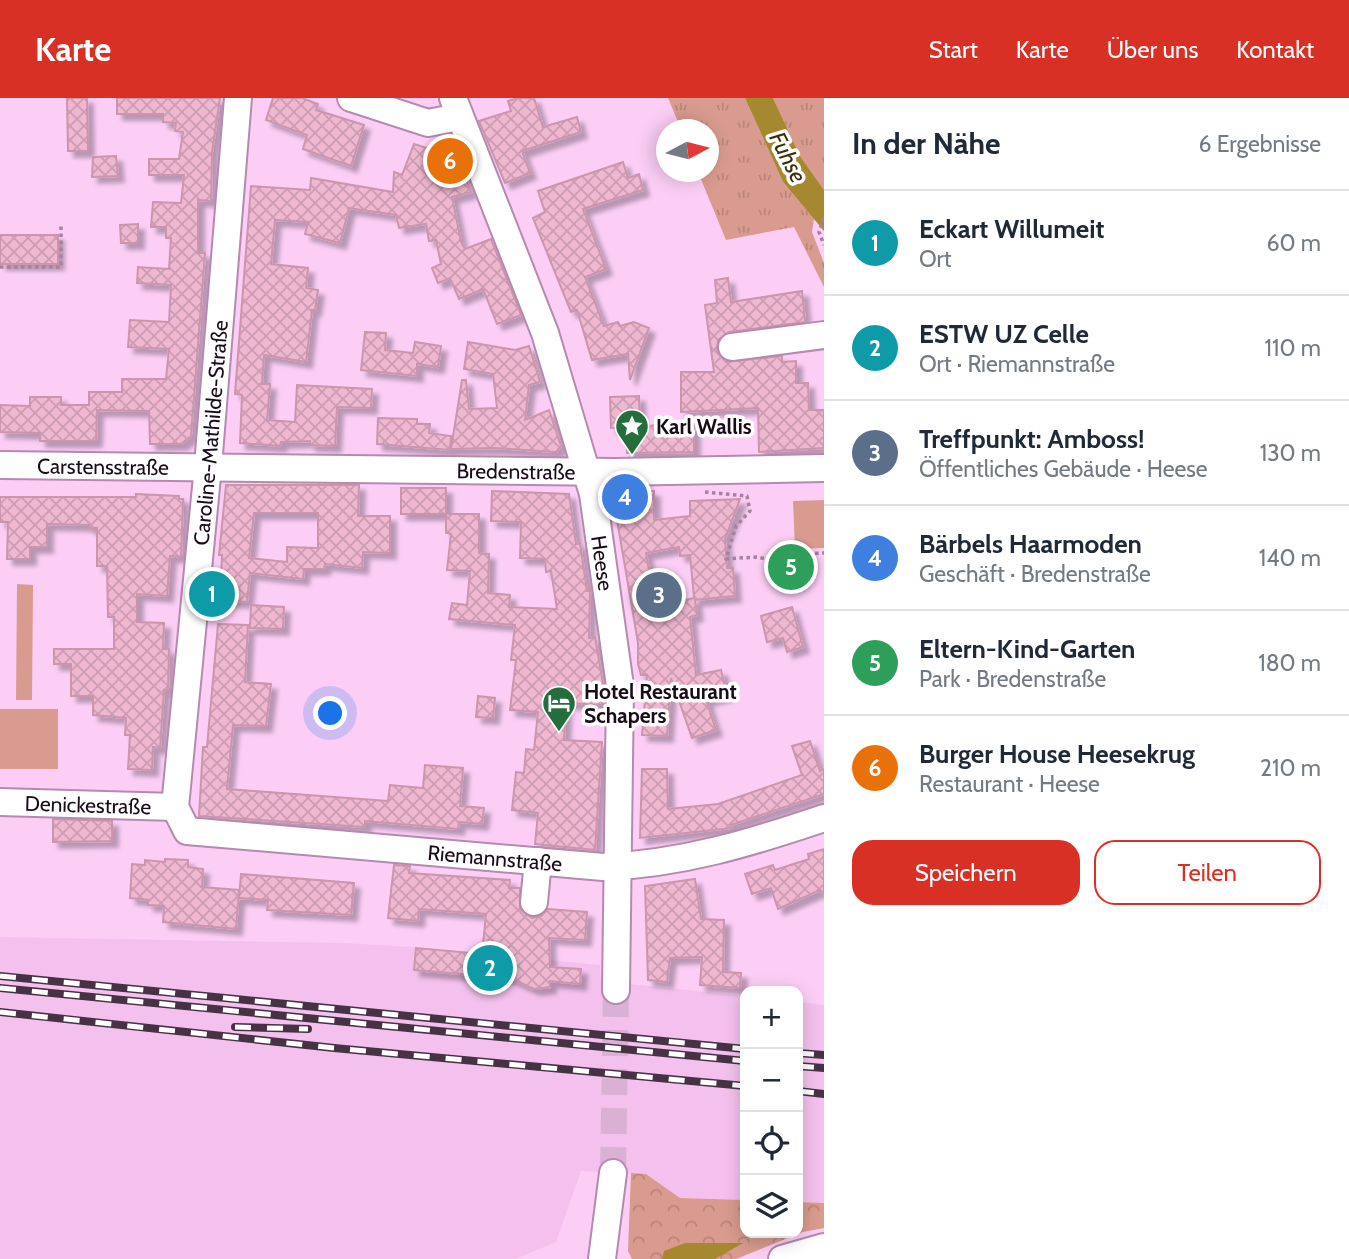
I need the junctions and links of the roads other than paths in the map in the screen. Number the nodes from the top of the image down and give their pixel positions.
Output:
1 (238, 98) edge
2 (351, 98) edge
3 (456, 108) edge
4 (824, 335) edge
5 (732, 347) dead end
6 (0, 465) edge
7 (208, 466) junction
8 (824, 468) edge
9 (587, 471) junction
10 (0, 802) edge
11 (175, 807) junction
12 (824, 818) edge
13 (538, 861) junction
14 (618, 866) junction
15 (534, 902) dead end
16 (616, 990) tunnel mouth
17 (614, 1173) tunnel mouth
18 (824, 1247) edge
19 (602, 1259) edge
20 (782, 1259) edge

1 - 7 street, Caroline-Mathilde-Straße
2 - 3 street, Heese
3 - 9 street, Heese
4 - 5 street
6 - 7 street, Carstensstraße
7 - 9 street, Bredenstraße
7 - 11 street, Caroline-Mathilde-Straße
8 - 9 street, Bredenstraße
9 - 14 street, Heese
10 - 11 street, Denickestraße
11 - 13 street, Riemannstraße
12 - 14 street, Riemannstraße
13 - 14 street, Riemannstraße
13 - 15 street
14 - 16 street, Heese
17 - 19 street
18 - 20 street

